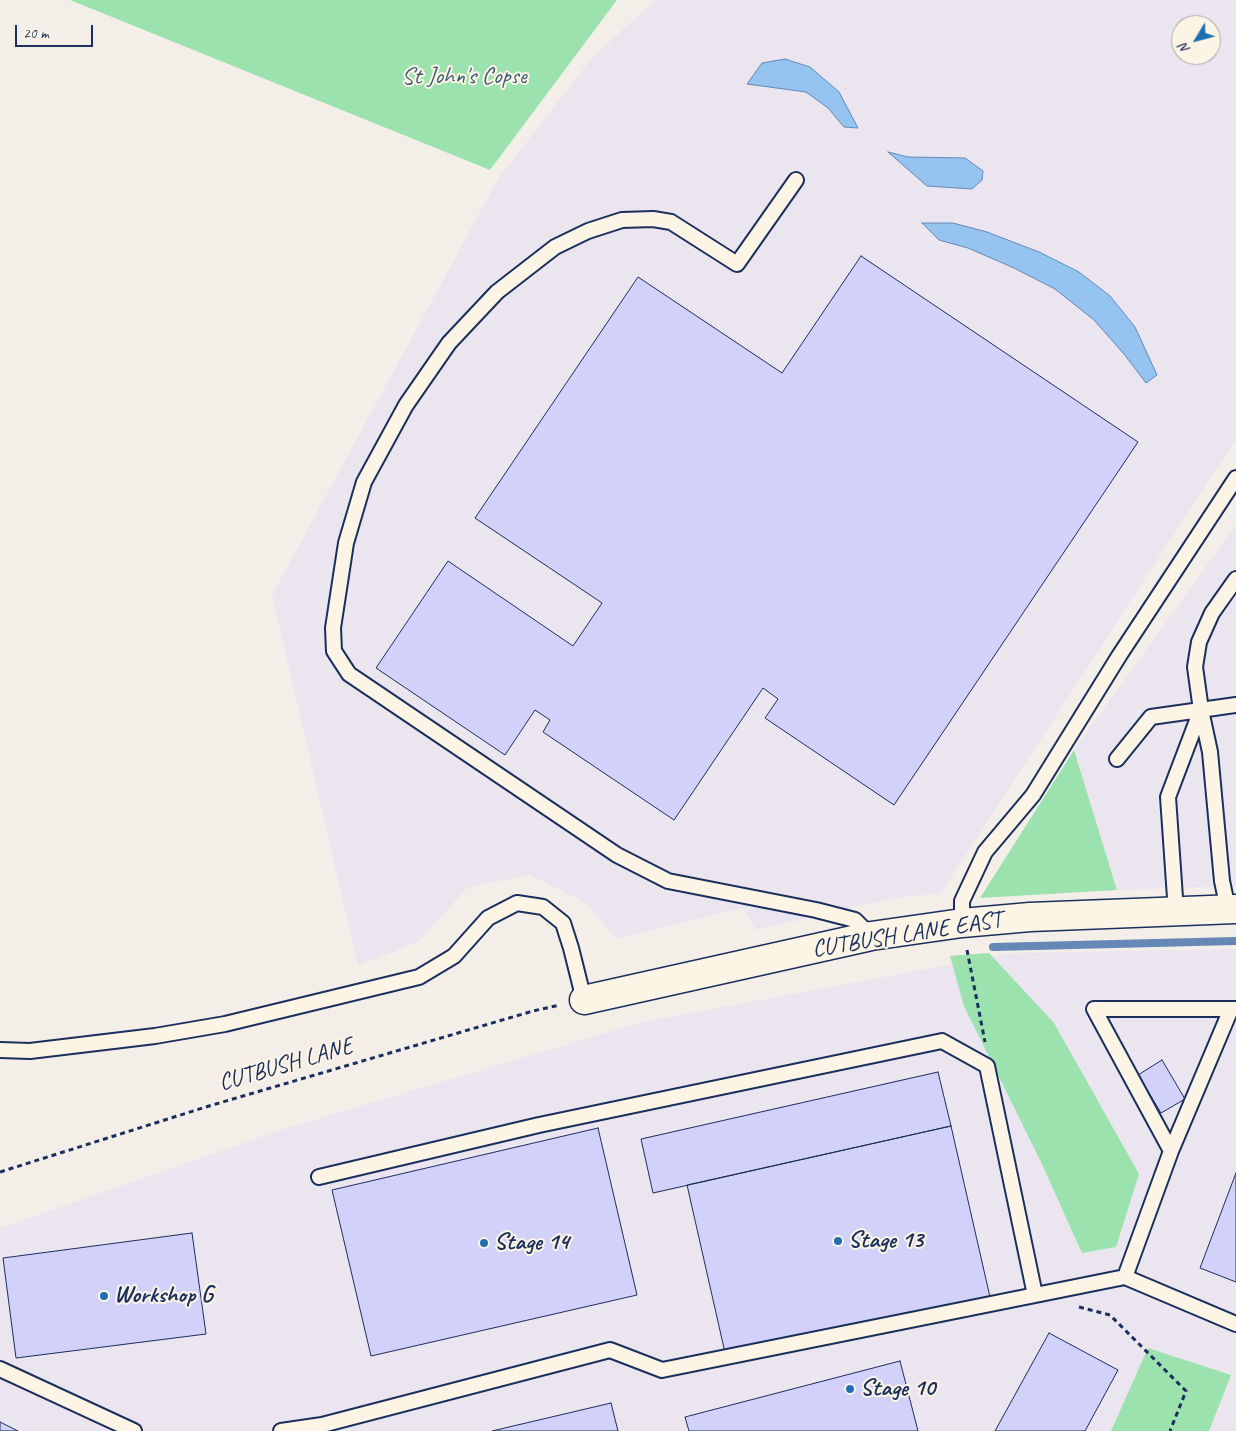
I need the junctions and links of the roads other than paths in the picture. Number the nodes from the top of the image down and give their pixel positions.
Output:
1 (796, 180) dead end
2 (1236, 478) edge
3 (1236, 579) edge
4 (1236, 705) edge
5 (1201, 710) junction
6 (1117, 759) dead end
7 (1232, 909) edge
8 (1176, 912) junction
9 (962, 923) junction
10 (871, 936) junction
11 (584, 1000) joint
12 (1234, 1009) edge
13 (1236, 1027) edge
14 (0, 1050) edge
15 (1171, 1151) junction
16 (319, 1177) dead end
17 (1125, 1277) junction
18 (1035, 1295) junction
19 (1236, 1324) edge
20 (0, 1369) edge
21 (134, 1431) edge
22 (281, 1431) edge

1 - 10 lane
2 - 9 lane
3 - 5 lane
4 - 5 lane
5 - 6 lane
5 - 7 lane
5 - 8 lane
7 - 8 street, CUTBUSH LANE EAST
8 - 9 street, CUTBUSH LANE EAST
9 - 10 street, CUTBUSH LANE EAST
10 - 11 street, CUTBUSH LANE EAST
11 - 14 lane
12 - 13 lane
12 - 15 lane
12 - 15 lane
15 - 17 lane
16 - 18 lane
17 - 18 lane
17 - 19 lane
18 - 22 lane
20 - 21 lane

